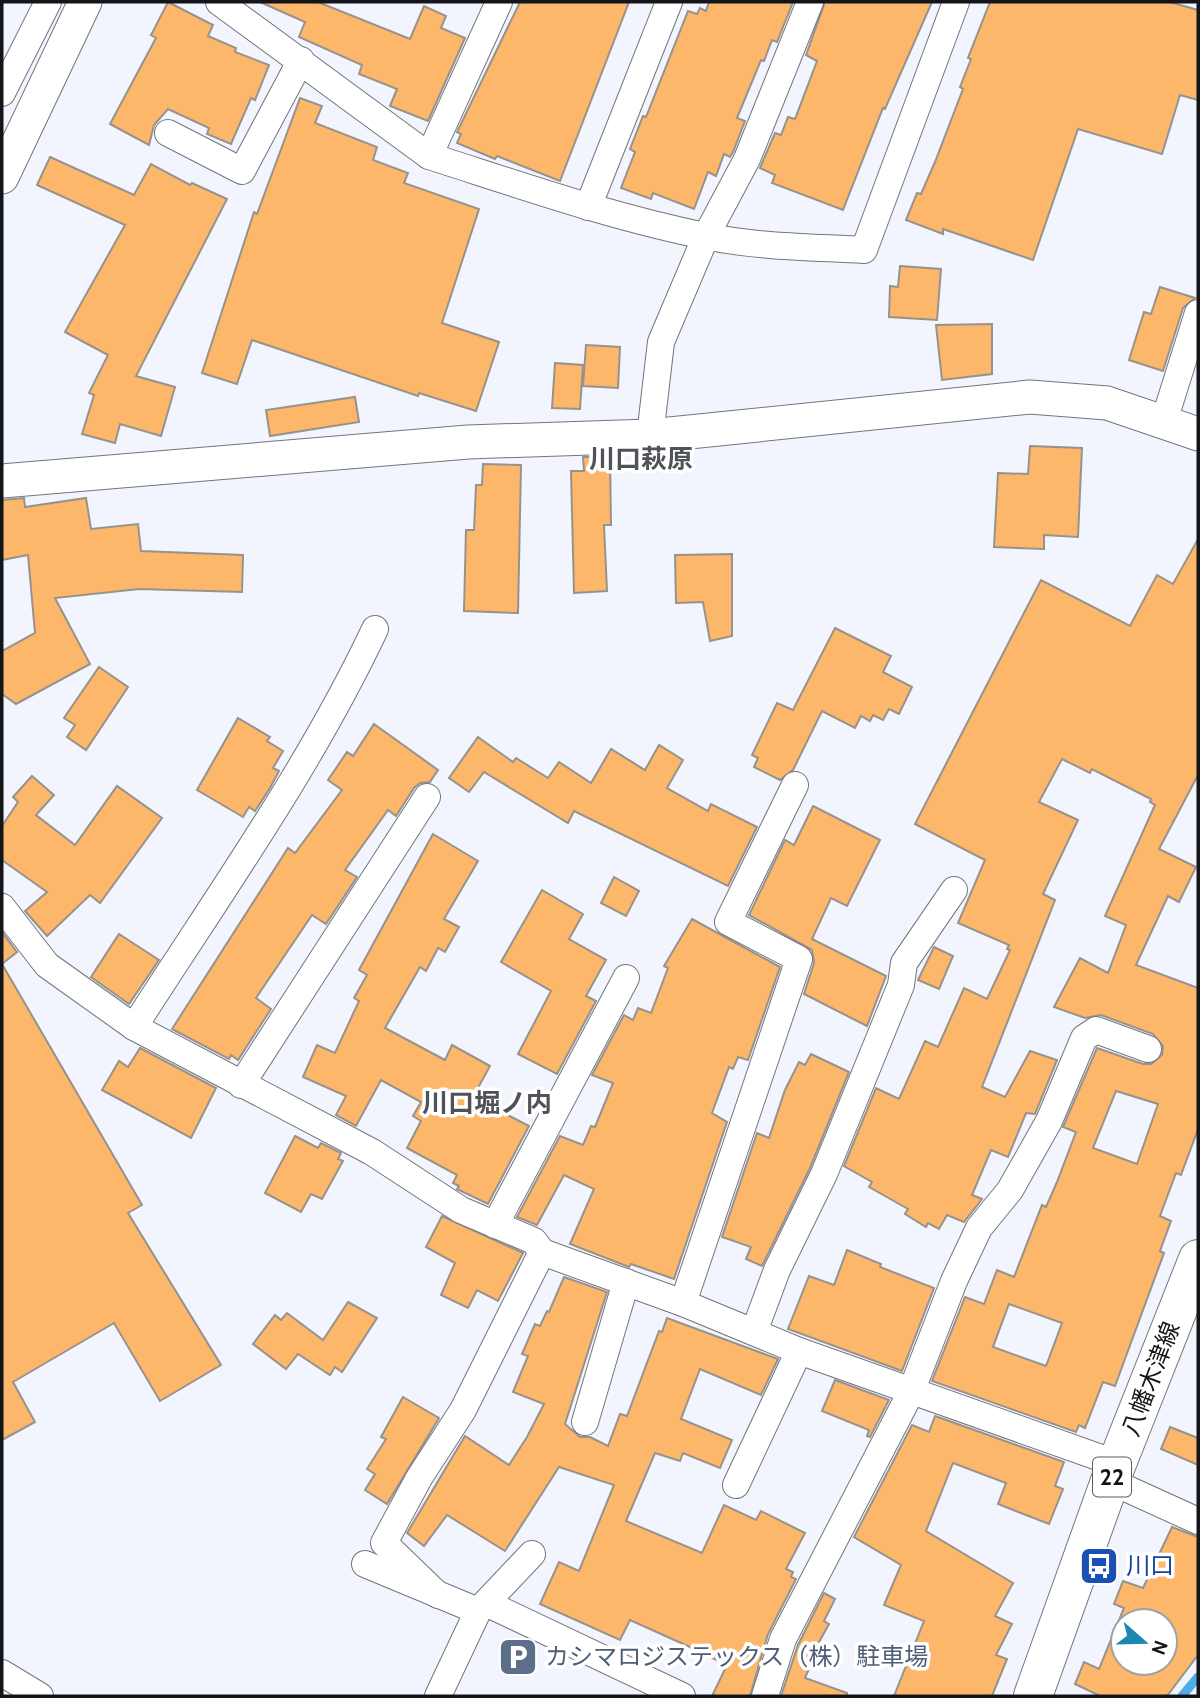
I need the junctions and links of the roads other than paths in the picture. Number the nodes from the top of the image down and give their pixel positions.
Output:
1 (48, 2) edge
2 (85, 2) edge
3 (219, 2) edge
4 (499, 2) edge
5 (669, 2) edge
6 (810, 2) edge
7 (956, 2) edge
8 (301, 60) junction
9 (2, 93) edge
10 (168, 133) dead end
11 (429, 156) junction
12 (2, 177) edge
13 (588, 207) junction
14 (706, 236) junction
15 (1198, 313) edge
16 (1164, 421) junction
17 (1198, 434) edge
18 (650, 436) junction
19 (2, 481) edge
20 (375, 629) dead end
21 (795, 785) dead end
22 (427, 797) dead end
23 (954, 890) dead end
24 (2, 906) edge
25 (626, 978) dead end
26 (134, 1027) junction
27 (1148, 1049) dead end
28 (241, 1085) junction
29 (495, 1224) junction
30 (542, 1252) junction
31 (1198, 1259) edge
32 (626, 1282) junction
33 (683, 1303) junction
34 (754, 1332) junction
35 (799, 1350) junction
36 (911, 1392) junction
37 (585, 1422) dead end
38 (1114, 1473) junction
39 (736, 1485) dead end
40 (1198, 1521) edge
41 (532, 1554) dead end
42 (365, 1564) dead end
43 (438, 1595) junction
44 (482, 1607) junction
45 (2, 1673) edge
46 (40, 1696) edge
47 (438, 1696) edge
48 (682, 1696) edge
49 (765, 1696) edge
50 (1033, 1696) edge

1 - 9 street
2 - 12 street
3 - 8 street
4 - 11 street
5 - 13 street
6 - 14 street
7 - 14 street
8 - 10 street
8 - 11 street
11 - 13 street
13 - 14 street
14 - 18 street
15 - 16 street
16 - 17 street
16 - 18 street
18 - 19 street
20 - 26 street
21 - 33 street
22 - 28 street
23 - 34 street
24 - 26 street
25 - 29 street
26 - 28 street
27 - 36 street
28 - 29 street
29 - 30 street
30 - 32 street
30 - 43 street
31 - 38 main road, 八幡木津線 / 22
32 - 33 street
32 - 37 street
33 - 34 street
34 - 35 street
35 - 36 street
35 - 39 street
36 - 38 street
36 - 49 street
38 - 40 street
38 - 50 main road, 八幡木津線 / 22
41 - 44 street
42 - 43 street
43 - 44 street
44 - 47 street
44 - 48 street
45 - 46 street

